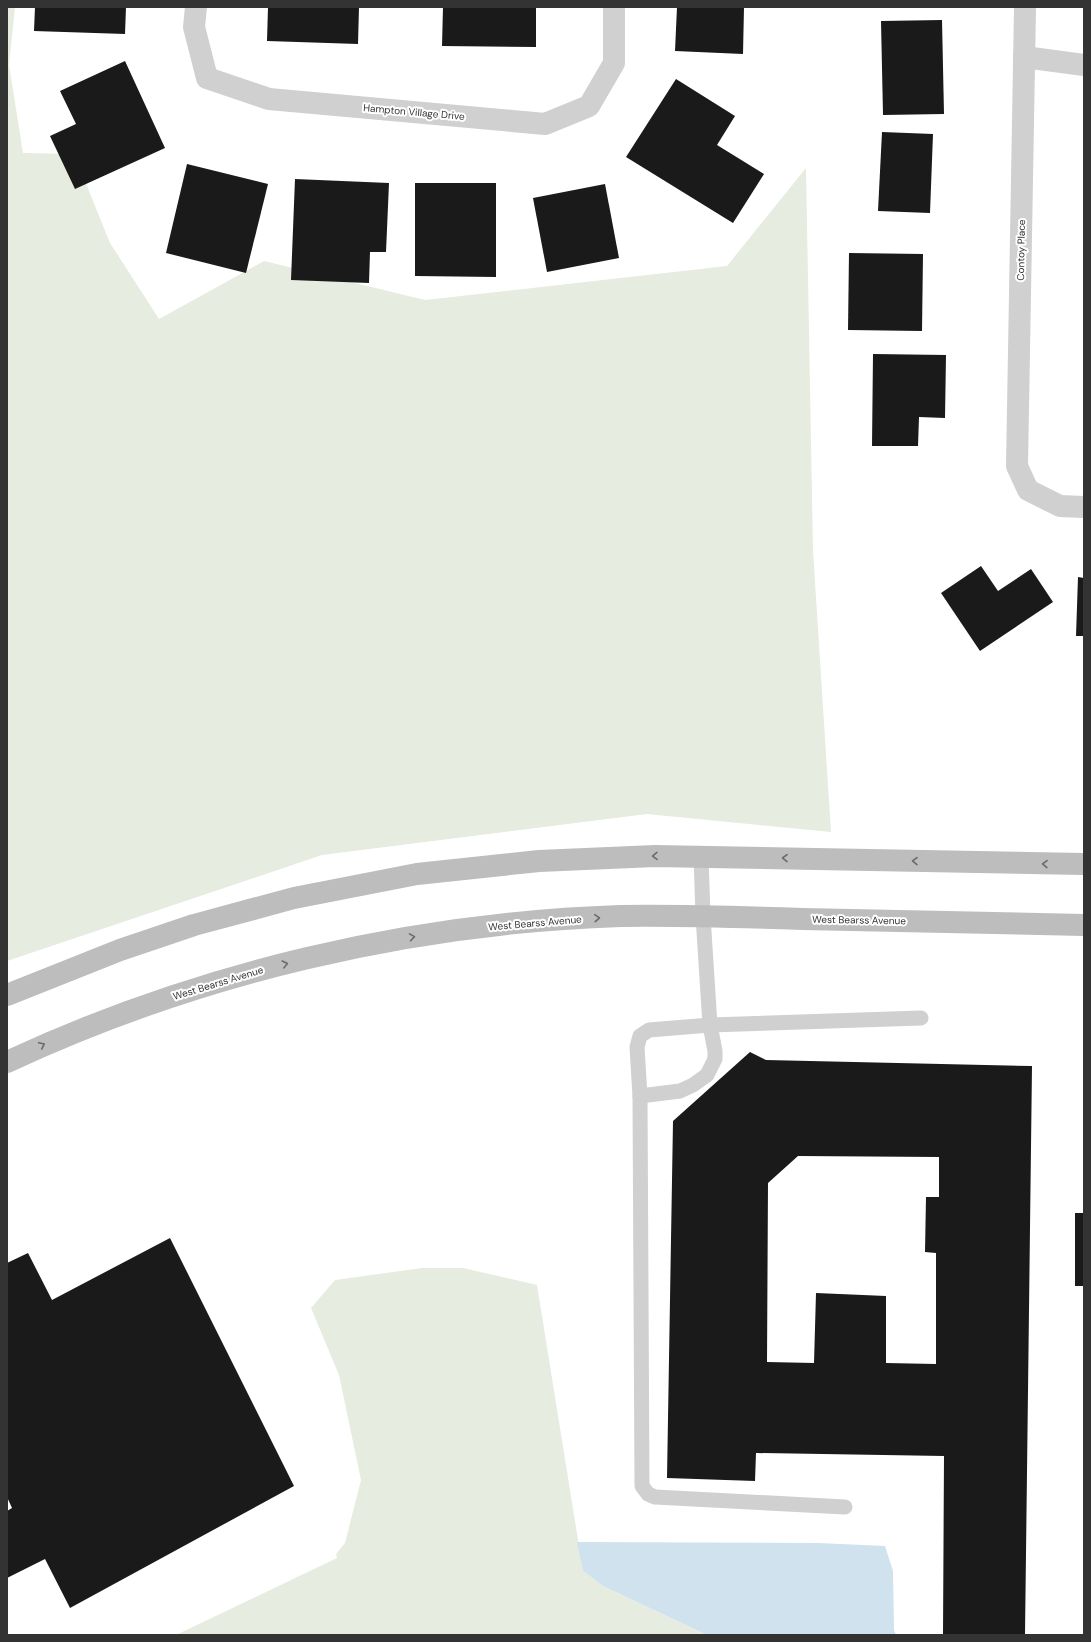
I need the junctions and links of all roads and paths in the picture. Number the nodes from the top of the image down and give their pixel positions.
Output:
1 (196, 7) edge
2 (614, 7) edge
3 (1025, 7) edge
4 (1024, 57) junction
5 (1084, 65) edge
6 (1084, 507) edge
7 (701, 856) junction
8 (1084, 864) edge
9 (703, 916) junction
10 (1084, 925) edge
11 (7, 995) edge
12 (921, 1018) dead end
13 (710, 1024) junction
14 (7, 1062) edge
15 (640, 1096) junction
16 (845, 1507) dead end

1 - 2 street, Hampton Village Drive
3 - 4 street, Contoy Place
4 - 5 street
4 - 6 street, Contoy Place
8 -> 7 main road
7 - 9 lane
7 -> 11 main road
9 - 10 main road, West Bearss Avenue
9 - 13 lane
14 -> 9 main road, West Bearss Avenue
12 - 13 lane
13 - 15 lane
13 - 15 lane
15 - 16 lane

